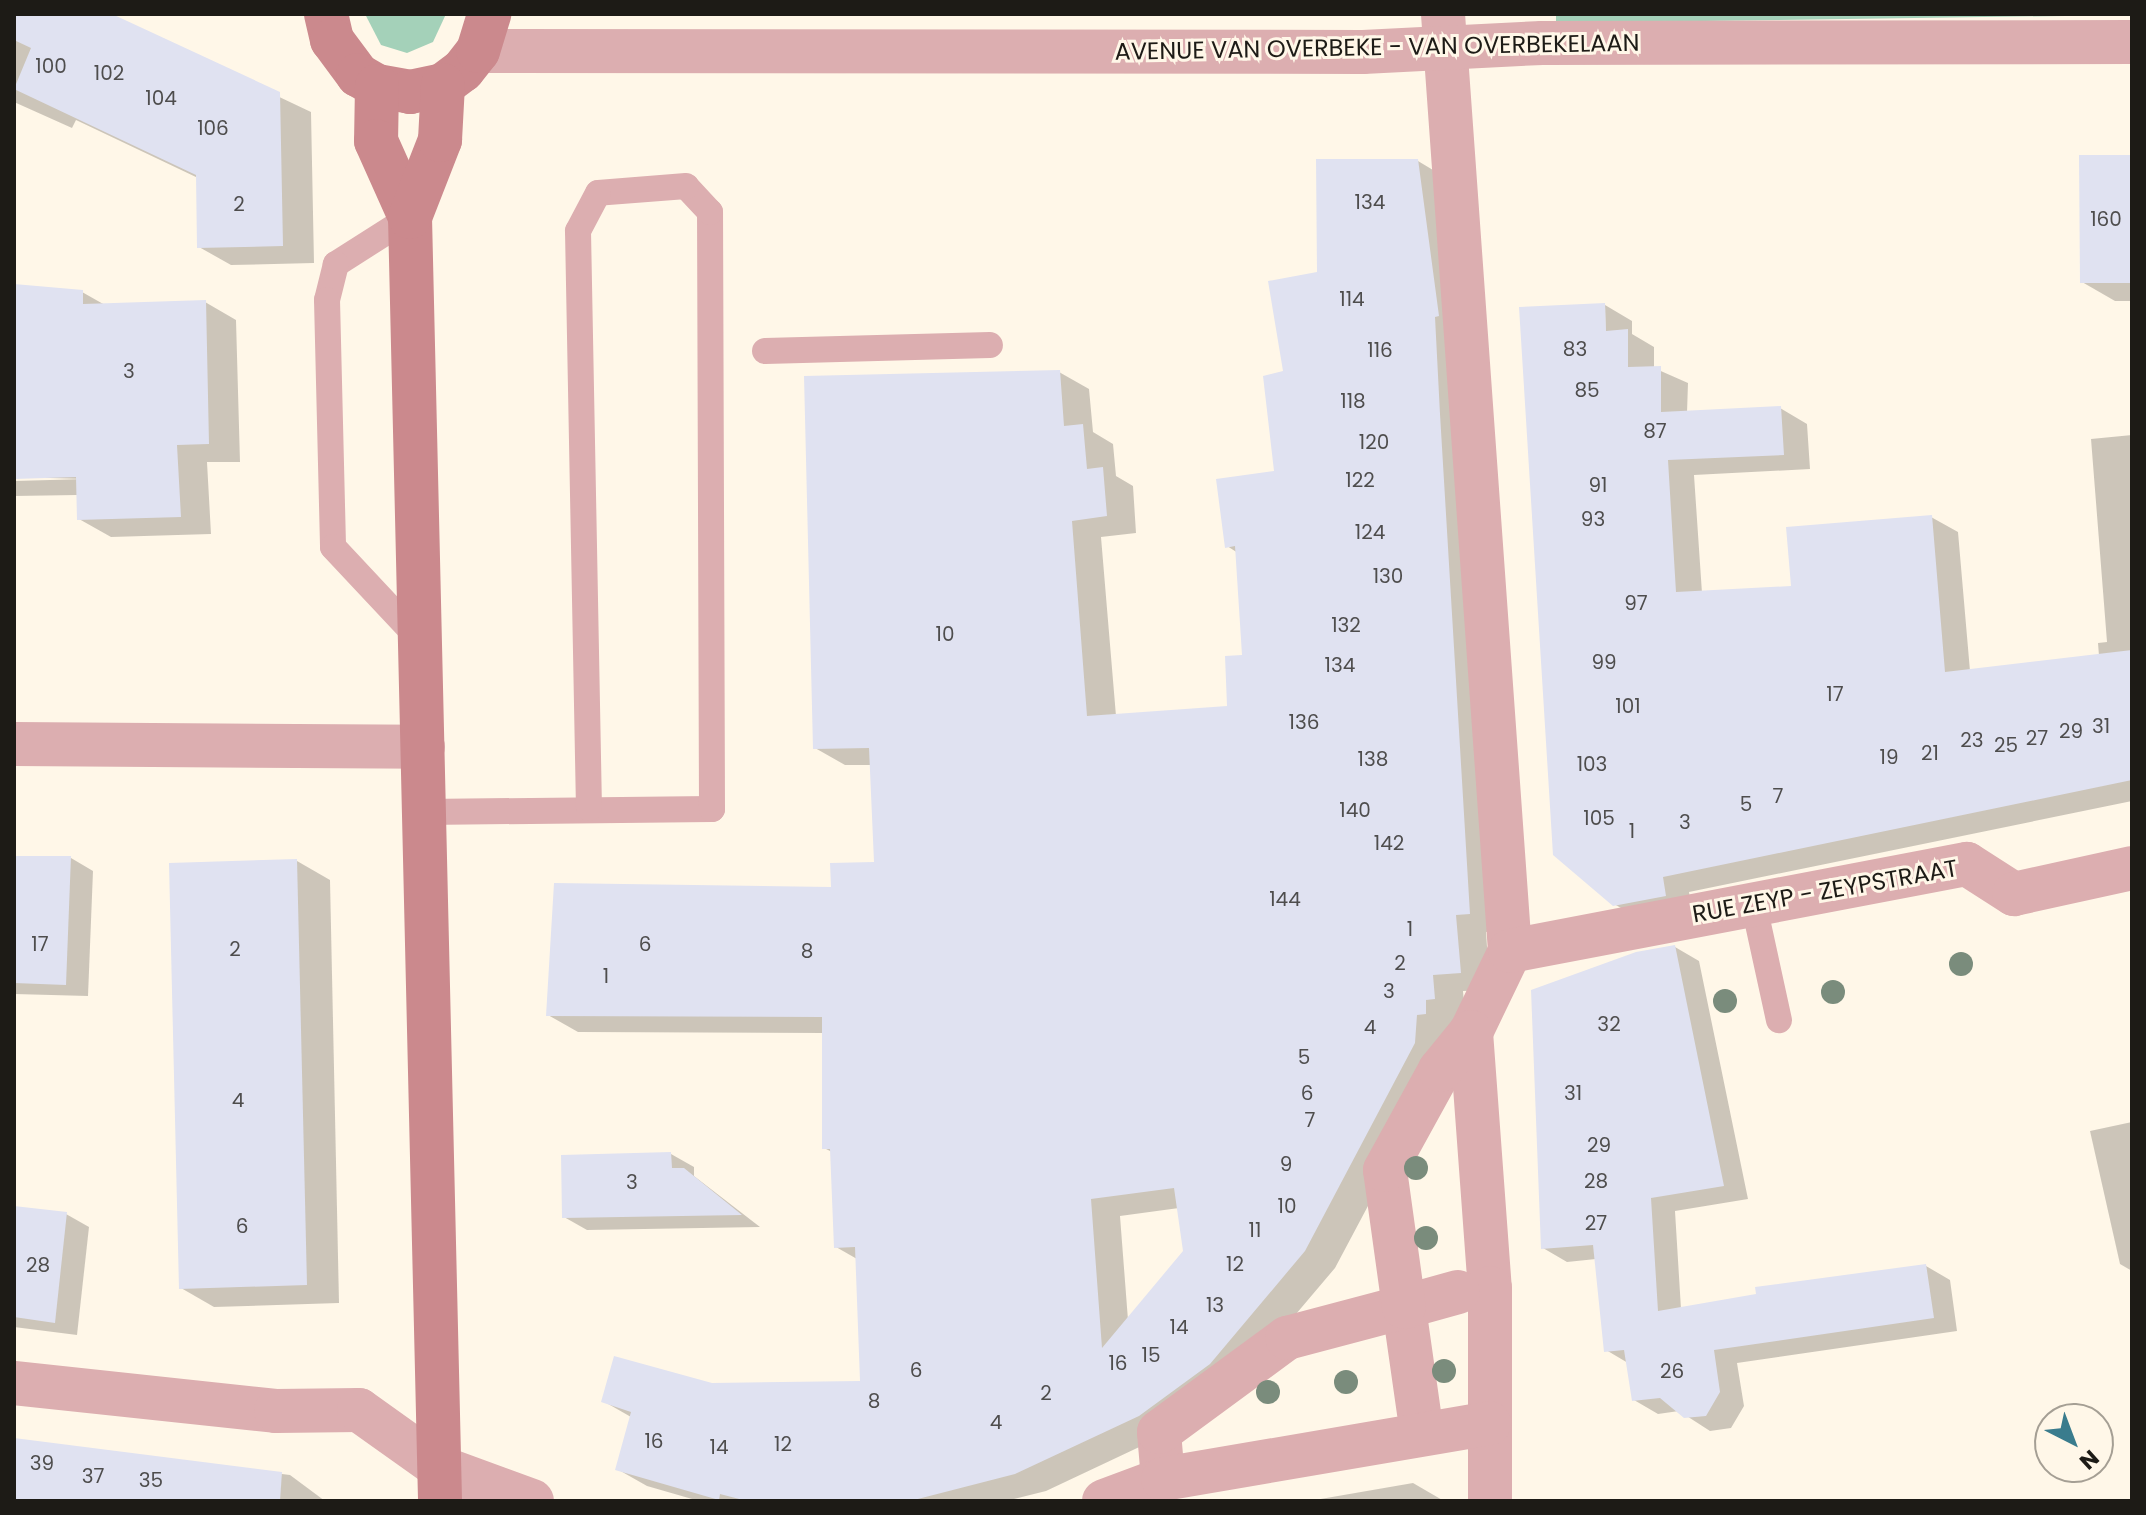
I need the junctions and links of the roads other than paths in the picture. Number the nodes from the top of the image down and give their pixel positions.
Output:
1 (321, 16) edge
2 (1445, 31) edge
3 (484, 33) edge
4 (2132, 42) edge
5 (443, 85) junction
6 (377, 86) junction
7 (410, 217) junction
8 (990, 345) dead end
9 (765, 351) dead end
10 (420, 640) junction
11 (14, 744) edge
12 (423, 747) junction
13 (589, 808) junction
14 (425, 812) junction
15 (2132, 868) edge
16 (1753, 901) junction
17 (1510, 951) junction
18 (1779, 1020) dead end
19 (1471, 1032) junction
20 (1458, 1292) dead end
21 (1404, 1307) junction
22 (14, 1383) edge
23 (1419, 1413) dead end
24 (1489, 1423) junction
25 (1163, 1479) junction
26 (440, 1484) edge
27 (532, 1501) edge
28 (1104, 1501) edge
29 (1490, 1501) edge

1 - 6 street
2 - 3 street, AVENUE VAN OVERBEKE - VAN OVERBEKELAAN
2 - 4 street, AVENUE VAN OVERBEKE - VAN OVERBEKELAAN
2 - 17 street
3 - 5 street
5 - 6 street
5 - 7 street
6 - 7 street
7 - 10 street
7 - 10 lane
8 - 9 lane
10 - 12 street
11 - 12 street
12 - 14 street
13 - 13 lane
13 - 14 lane
14 - 26 street
15 - 16 street, RUE ZEYP - ZEYPSTRAAT
16 - 17 street, RUE ZEYP - ZEYPSTRAAT
16 - 18 lane
17 - 19 street
19 - 21 street
19 - 24 street
20 - 21 street
21 - 23 street
21 - 25 street
22 - 26 street
24 - 25 street
24 - 29 street
25 - 28 street
26 - 27 street

